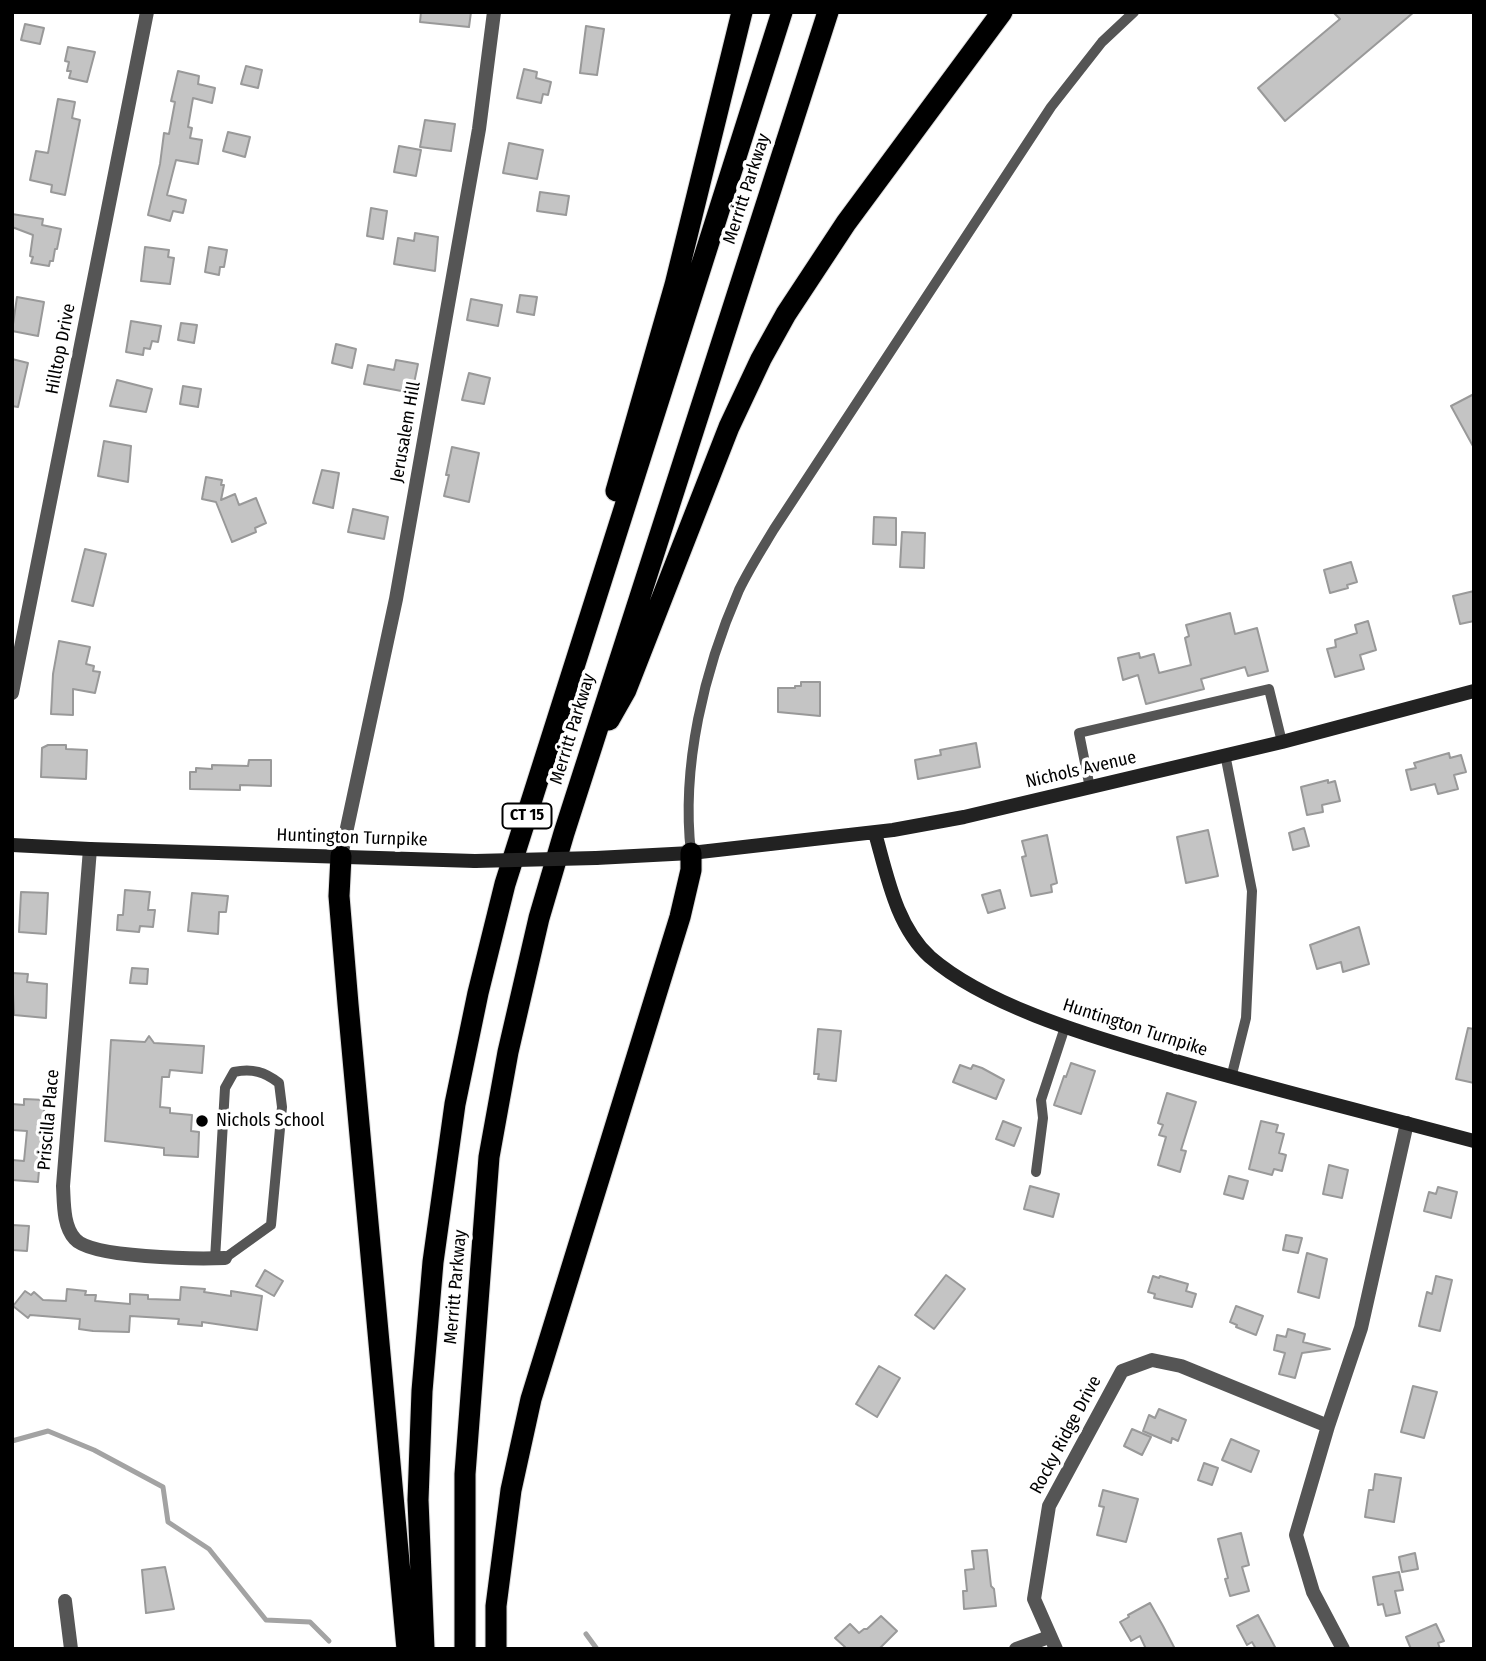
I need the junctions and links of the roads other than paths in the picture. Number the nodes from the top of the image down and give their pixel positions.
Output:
1 (147, 12) edge
2 (494, 12) edge
3 (742, 12) edge
4 (782, 12) edge
5 (828, 12) edge
6 (1002, 12) edge
7 (1134, 12) edge
8 (16, 650) edge
9 (577, 659) junction
10 (1474, 691) edge
11 (12, 693) edge
12 (1282, 742) junction
13 (1225, 754) junction
14 (588, 755) junction
15 (1090, 788) junction
16 (875, 832) junction
17 (12, 845) edge
18 (90, 849) junction
19 (691, 853) junction
20 (341, 856) junction
21 (1065, 1027) junction
22 (1231, 1078) junction
23 (1407, 1123) junction
24 (1474, 1141) edge
25 (1036, 1172) dead end
26 (220, 1258) junction
27 (1328, 1426) junction
28 (65, 1601) dead end
29 (1052, 1643) edge
30 (71, 1649) edge
31 (407, 1649) edge
32 (424, 1649) edge
33 (466, 1649) edge
34 (496, 1649) edge
35 (1016, 1649) edge
36 (1343, 1649) edge

1 - 8 street, Hilltop Drive
2 - 20 street, Jerusalem Hill
3 - 9 highway
4 - 9 highway, Merritt Parkway / CT 15
5 - 14 highway, Merritt Parkway / CT 15
6 - 14 highway
7 - 19 lane
8 - 11 street, Hilltop Drive
9 - 32 highway, Merritt Parkway / CT 15
10 - 12 main road, Nichols Avenue
12 - 13 main road, Nichols Avenue
12 - 15 lane
13 - 15 main road, Nichols Avenue
13 - 22 lane
14 - 33 highway, Merritt Parkway / CT 15
15 - 16 main road, Nichols Avenue
16 - 19 main road, Nichols Avenue
16 - 21 main road, Huntington Turnpike
17 - 18 main road, Huntington Turnpike
18 - 20 main road, Huntington Turnpike
18 - 26 street, Priscilla Place
19 - 20 main road, Huntington Turnpike, bridge
19 - 34 highway
20 - 31 highway
21 - 22 main road, Huntington Turnpike
21 - 25 lane
22 - 23 main road, Huntington Turnpike
23 - 24 main road, Huntington Turnpike
23 - 27 street
26 - 26 lane
27 - 29 street, Rocky Ridge Drive
27 - 36 street
28 - 30 street
29 - 35 street

